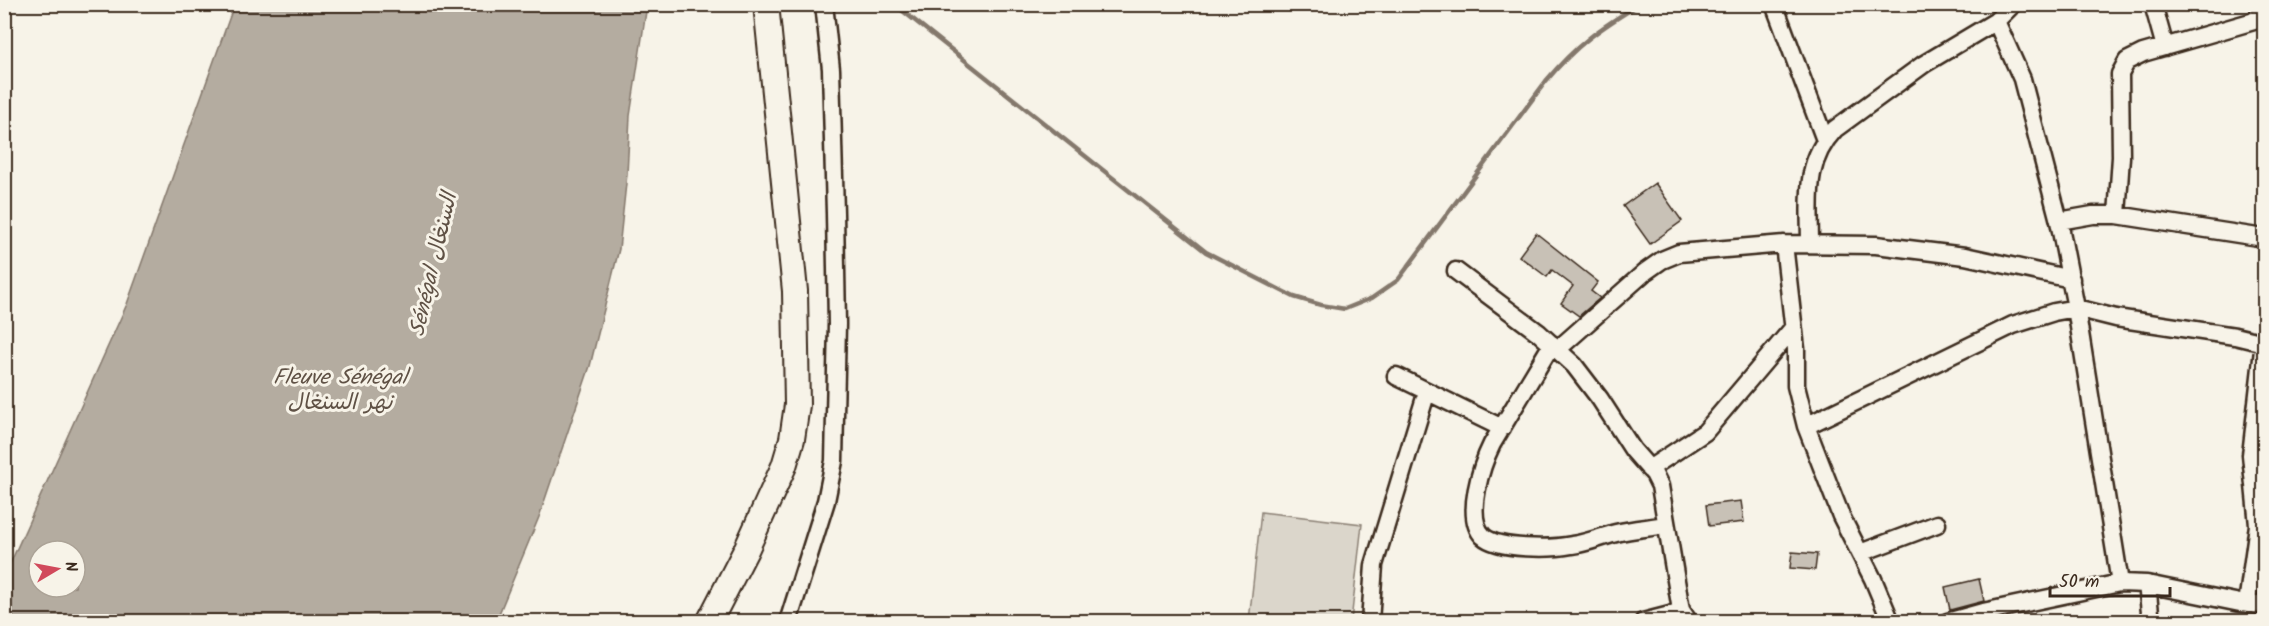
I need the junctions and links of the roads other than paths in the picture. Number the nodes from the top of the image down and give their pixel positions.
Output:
1 (766, 4) edge
2 (824, 4) edge
3 (1774, 4) edge
4 (2013, 4) edge
5 (2153, 4) edge
6 (2262, 4) edge
7 (1996, 21) junction
8 (2165, 47) junction
9 (1825, 140) junction
10 (2117, 215) junction
11 (2059, 221) junction
12 (2265, 238) edge
13 (1784, 244) junction
14 (1810, 244) junction
15 (1456, 271) dead end
16 (2071, 279) junction
17 (2076, 308) junction
18 (1793, 328) junction
19 (2264, 342) edge
20 (1555, 346) junction
21 (1396, 376) dead end
22 (1427, 391) junction
23 (1806, 426) junction
24 (1502, 428) junction
25 (1649, 469) junction
26 (1937, 524) dead end
27 (1666, 525) junction
28 (1860, 553) junction
29 (2120, 584) junction
30 (2147, 584) junction
31 (2247, 604) junction
32 (2265, 605) edge
33 (1685, 616) edge
34 (709, 621) edge
35 (788, 621) edge
36 (1370, 621) edge
37 (1643, 621) edge
38 (1891, 621) edge
39 (1947, 621) edge
40 (2151, 621) edge

1 - 34 street
2 - 35 street
3 - 9 street
4 - 7 street
5 - 8 street
6 - 8 street
7 - 9 street
7 - 11 street
8 - 10 street
9 - 14 street
10 - 11 street
10 - 12 street
11 - 16 street
13 - 14 street
13 - 18 street
13 - 20 street
14 - 16 street
15 - 20 street
16 - 17 street
17 - 19 street
17 - 23 street
17 - 29 street
18 - 23 street
18 - 25 street
19 - 31 street
20 - 24 street
20 - 25 street
21 - 22 street
22 - 24 street
22 - 36 street
23 - 28 street
24 - 27 street
25 - 27 street
26 - 28 street
27 - 33 street
28 - 38 street
29 - 30 street
29 - 39 street
30 - 31 street
30 - 40 street
31 - 32 street
33 - 37 street

